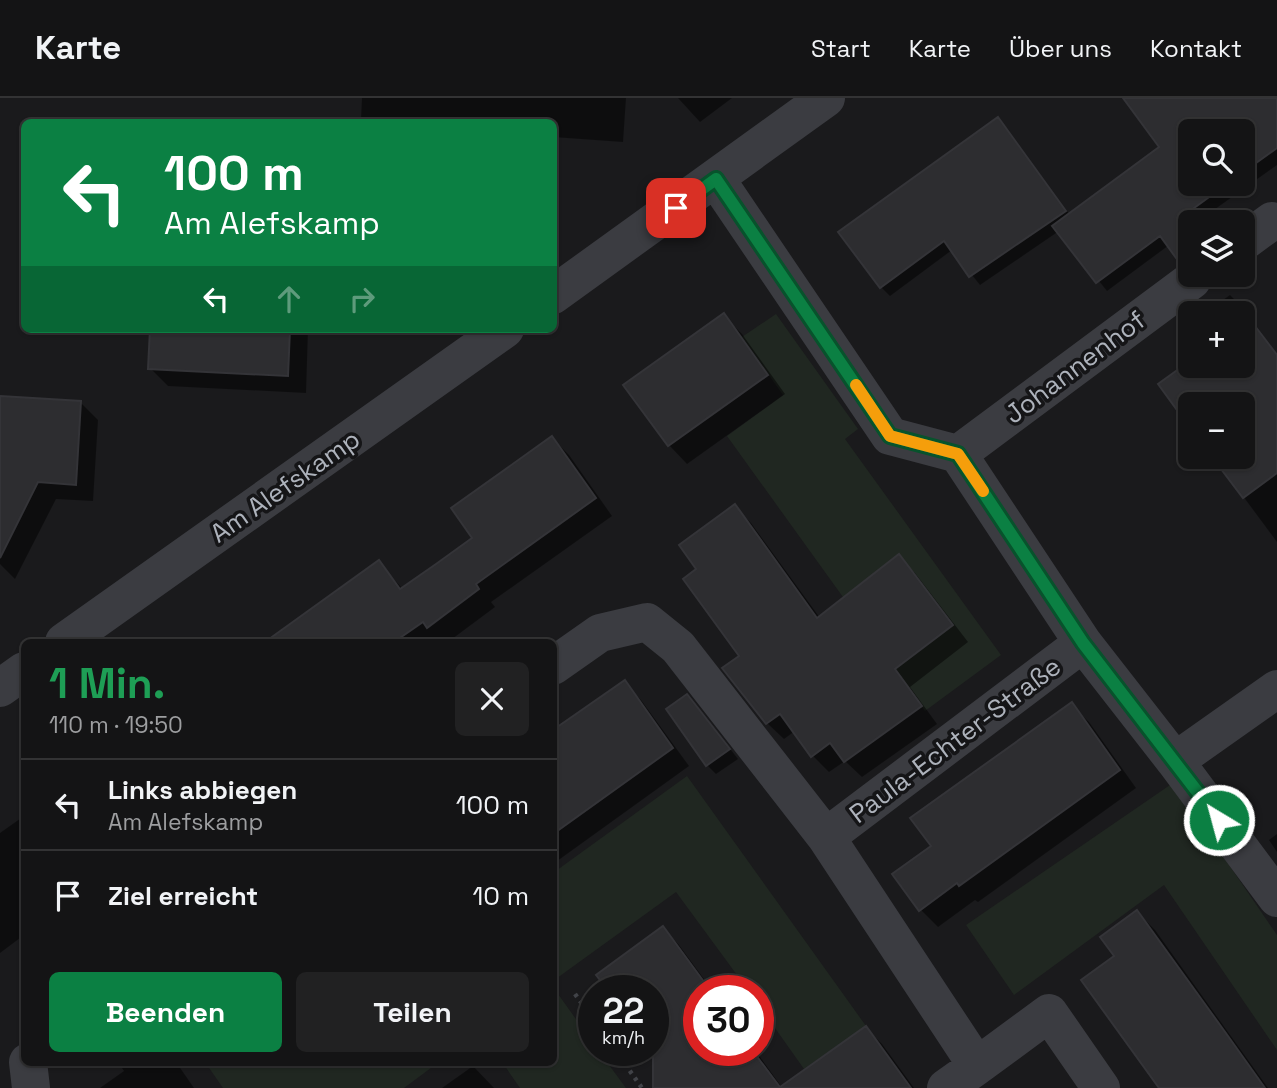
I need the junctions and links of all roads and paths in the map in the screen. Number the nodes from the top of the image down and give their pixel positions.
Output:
1 (826, 98) edge
2 (716, 179) junction
3 (1183, 287) edge
4 (557, 292) edge
5 (499, 333) edge
6 (958, 454) junction
7 (68, 639) edge
8 (1083, 643) junction
9 (557, 663) edge
10 (21, 673) edge
11 (0, 688) edge
12 (1277, 689) edge
13 (1175, 761) junction
14 (826, 837) junction
15 (1277, 898) edge
16 (575, 994) dead end
17 (578, 998) edge
18 (28, 1066) edge
19 (626, 1066) edge
20 (977, 1066) junction
21 (31, 1088) edge
22 (642, 1088) edge
23 (946, 1088) edge
24 (1101, 1088) edge

1 - 2 street
2 - 4 street
2 - 6 street
3 - 6 street, Johannenhof
5 - 7 street, Am Alefskamp
6 - 8 street
8 - 13 street
8 - 14 street, Paula-Echter-Straße
9 - 14 street, Paula-Echter-Straße
10 - 11 street
12 - 13 street
13 - 15 street
14 - 20 street, Paula-Echter-Straße
16 - 17 path
18 - 21 street
19 - 22 path
20 - 23 street
20 - 24 street

